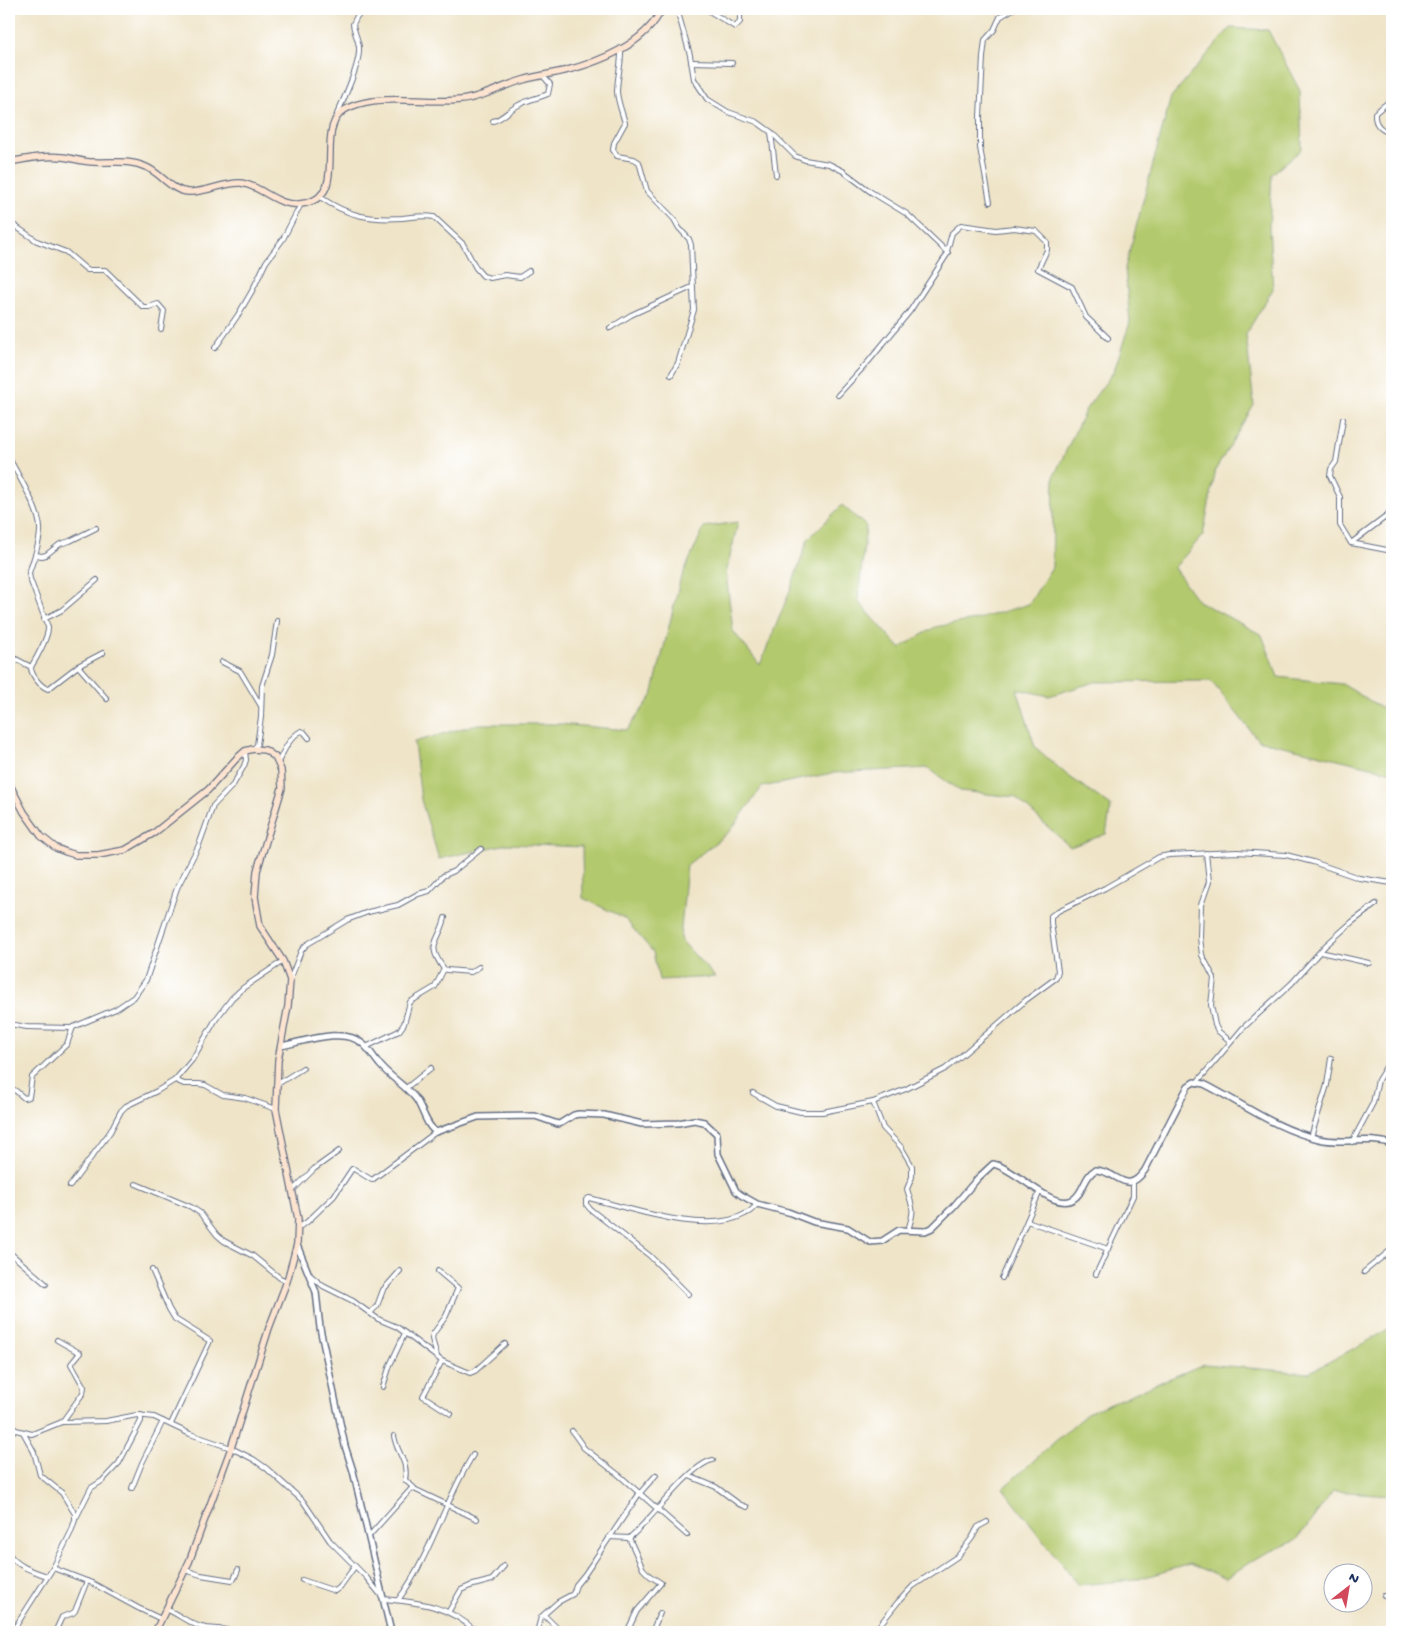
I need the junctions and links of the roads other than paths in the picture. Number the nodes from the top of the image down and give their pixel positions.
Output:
1 (366, 9) edge
2 (662, 9) edge
3 (677, 9) edge
4 (706, 9) edge
5 (740, 9) edge
6 (1013, 9) edge
7 (621, 48) junction
8 (691, 62) junction
9 (732, 63) dead end
10 (543, 76) junction
11 (1392, 100) edge
12 (336, 116) junction
13 (493, 121) dead end
14 (771, 132) junction
15 (1392, 134) edge
16 (9, 162) edge
17 (776, 175) dead end
18 (320, 196) junction
19 (990, 202) dead end
20 (300, 204) junction
21 (9, 220) edge
22 (947, 251) junction
23 (529, 270) dead end
24 (692, 287) junction
25 (610, 328) dead end
26 (161, 329) dead end
27 (1108, 338) dead end
28 (215, 348) dead end
29 (671, 375) dead end
30 (838, 394) dead end
31 (1343, 419) dead end
32 (9, 458) edge
33 (1392, 506) edge
34 (96, 528) dead end
35 (1351, 543) junction
36 (1392, 550) edge
37 (36, 555) junction
38 (97, 580) dead end
39 (44, 619) junction
40 (277, 621) dead end
41 (103, 653) dead end
42 (14, 658) dead end
43 (222, 662) dead end
44 (78, 666) junction
45 (31, 667) junction
46 (107, 700) dead end
47 (262, 706) junction
48 (309, 738) dead end
49 (253, 749) junction
50 (245, 751) junction
51 (278, 762) junction
52 (9, 783) edge
53 (481, 849) dead end
54 (1206, 853) junction
55 (1392, 883) edge
56 (1376, 904) dead end
57 (445, 918) dead end
58 (1320, 952) junction
59 (283, 961) junction
60 (1369, 963) dead end
61 (479, 967) dead end
62 (444, 970) junction
63 (290, 980) junction
64 (9, 1024) edge
65 (73, 1027) junction
66 (1230, 1041) junction
67 (281, 1046) junction
68 (366, 1047) junction
69 (1331, 1058) dead end
70 (1389, 1062) dead end
71 (303, 1068) dead end
72 (431, 1068) dead end
73 (175, 1080) junction
74 (1198, 1081) junction
75 (276, 1085) junction
76 (9, 1087) edge
77 (406, 1088) junction
78 (753, 1093) dead end
79 (873, 1102) junction
80 (276, 1108) junction
81 (436, 1132) junction
82 (1311, 1137) junction
83 (1352, 1142) junction
84 (1392, 1144) edge
85 (339, 1151) dead end
86 (1133, 1183) junction
87 (136, 1184) dead end
88 (70, 1186) dead end
89 (292, 1191) junction
90 (1040, 1191) junction
91 (758, 1204) junction
92 (1027, 1221) junction
93 (299, 1227) junction
94 (908, 1230) junction
95 (297, 1244) junction
96 (1108, 1249) junction
97 (1392, 1249) edge
98 (9, 1252) edge
99 (152, 1270) dead end
100 (400, 1271) dead end
101 (438, 1271) dead end
102 (1364, 1272) dead end
103 (309, 1274) junction
104 (1096, 1274) dead end
105 (1002, 1278) dead end
106 (286, 1281) junction
107 (46, 1284) dead end
108 (688, 1294) dead end
109 (370, 1313) junction
110 (405, 1333) junction
111 (56, 1340) dead end
112 (505, 1344) dead end
113 (437, 1356) junction
114 (442, 1361) junction
115 (383, 1387) dead end
116 (451, 1414) dead end
117 (141, 1415) junction
118 (163, 1421) junction
119 (62, 1422) junction
120 (9, 1424) edge
121 (171, 1424) junction
122 (16, 1430) junction
123 (9, 1431) edge
124 (572, 1431) dead end
125 (23, 1432) junction
126 (394, 1436) dead end
127 (231, 1448) junction
128 (473, 1455) dead end
129 (713, 1460) dead end
130 (656, 1475) dead end
131 (688, 1476) junction
132 (132, 1488) dead end
133 (414, 1488) junction
134 (639, 1494) junction
135 (447, 1506) junction
136 (748, 1507) dead end
137 (658, 1510) junction
138 (75, 1517) junction
139 (477, 1519) dead end
140 (987, 1522) dead end
141 (687, 1535) dead end
142 (369, 1536) junction
143 (610, 1537) junction
144 (629, 1538) junction
145 (9, 1554) edge
146 (355, 1566) junction
147 (504, 1566) dead end
148 (53, 1568) junction
149 (185, 1570) junction
150 (238, 1570) dead end
151 (48, 1576) junction
152 (302, 1580) dead end
153 (87, 1581) junction
154 (1384, 1596) dead end
155 (384, 1599) junction
156 (1392, 1599) edge
157 (398, 1600) junction
158 (166, 1609) junction
159 (448, 1611) junction
160 (660, 1613) dead end
161 (544, 1615) junction
162 (161, 1619) junction
163 (12, 1632) edge
164 (55, 1632) edge
165 (154, 1632) edge
166 (236, 1632) edge
167 (391, 1632) edge
168 (477, 1632) edge
169 (538, 1632) edge
170 (561, 1632) edge
171 (626, 1632) edge
172 (652, 1632) edge
173 (874, 1632) edge

1 - 12 street
2 - 7 main road
3 - 8 street
4 - 5 street
6 - 19 street
7 - 10 main road
7 - 24 street
8 - 9 street
8 - 14 street
10 - 12 main road
10 - 13 street
11 - 15 street
12 - 18 main road
14 - 17 street
14 - 22 street
16 - 20 main road
18 - 20 main road
18 - 23 street
20 - 28 street
21 - 26 street
22 - 27 street
22 - 30 street
24 - 25 street
24 - 29 street
31 - 35 street
32 - 37 street
33 - 35 street
34 - 37 street
35 - 36 street
37 - 39 street
38 - 39 street
39 - 45 street
40 - 47 street
41 - 44 street
42 - 45 street
43 - 47 street
44 - 45 street
44 - 46 street
47 - 49 street
48 - 51 street
49 - 50 main road
49 - 51 main road
50 - 52 main road
50 - 65 street
51 - 59 main road
53 - 63 street
54 - 55 street
54 - 66 street
54 - 79 street
56 - 58 street
57 - 62 street
58 - 60 street
58 - 66 street
59 - 63 main road
59 - 73 street
61 - 62 street
62 - 68 street
63 - 67 main road
64 - 65 street
65 - 76 street
66 - 74 street
67 - 68 street
67 - 75 main road
68 - 77 street
69 - 82 street
70 - 83 street
71 - 75 street
72 - 77 street
73 - 80 street
73 - 88 street
74 - 82 street
74 - 86 street
75 - 80 main road
77 - 81 street
78 - 79 street
79 - 94 street
80 - 89 main road
81 - 91 street
81 - 93 street
82 - 83 street
83 - 84 street
85 - 89 street
86 - 90 street
86 - 96 street
87 - 106 street
89 - 93 main road
90 - 92 street
90 - 94 street
91 - 94 street
91 - 108 street
92 - 96 street
92 - 105 street
93 - 95 main road
95 - 103 street
95 - 106 main road
96 - 104 street
97 - 102 street
98 - 107 street
99 - 121 street
100 - 109 street
101 - 113 street
103 - 109 street
103 - 142 street
106 - 127 main road
109 - 110 street
110 - 113 street
110 - 115 street
111 - 119 street
112 - 114 street
113 - 114 street
114 - 116 street
117 - 118 street
117 - 119 street
117 - 138 street
118 - 121 street
118 - 132 street
119 - 125 street
120 - 122 street
121 - 127 street
122 - 123 street
122 - 125 street
124 - 134 street
125 - 138 street
126 - 133 street
127 - 146 street
127 - 149 main road
128 - 135 street
129 - 131 street
130 - 134 street
131 - 136 street
131 - 137 street
133 - 135 street
133 - 142 street
134 - 137 street
134 - 143 street
135 - 139 street
135 - 157 street
137 - 141 street
137 - 144 street
138 - 148 street
140 - 173 street
142 - 155 street
143 - 144 street
143 - 161 street
144 - 171 street
145 - 151 street
146 - 152 street
146 - 155 street
147 - 159 street
148 - 151 street
148 - 153 street
149 - 150 street
149 - 158 main road
151 - 163 street
153 - 162 street
153 - 164 street
154 - 156 street
155 - 157 street
155 - 167 street
157 - 159 street
158 - 162 main road
158 - 166 street
159 - 168 street
160 - 172 street
161 - 169 street
161 - 170 street
162 - 165 main road

